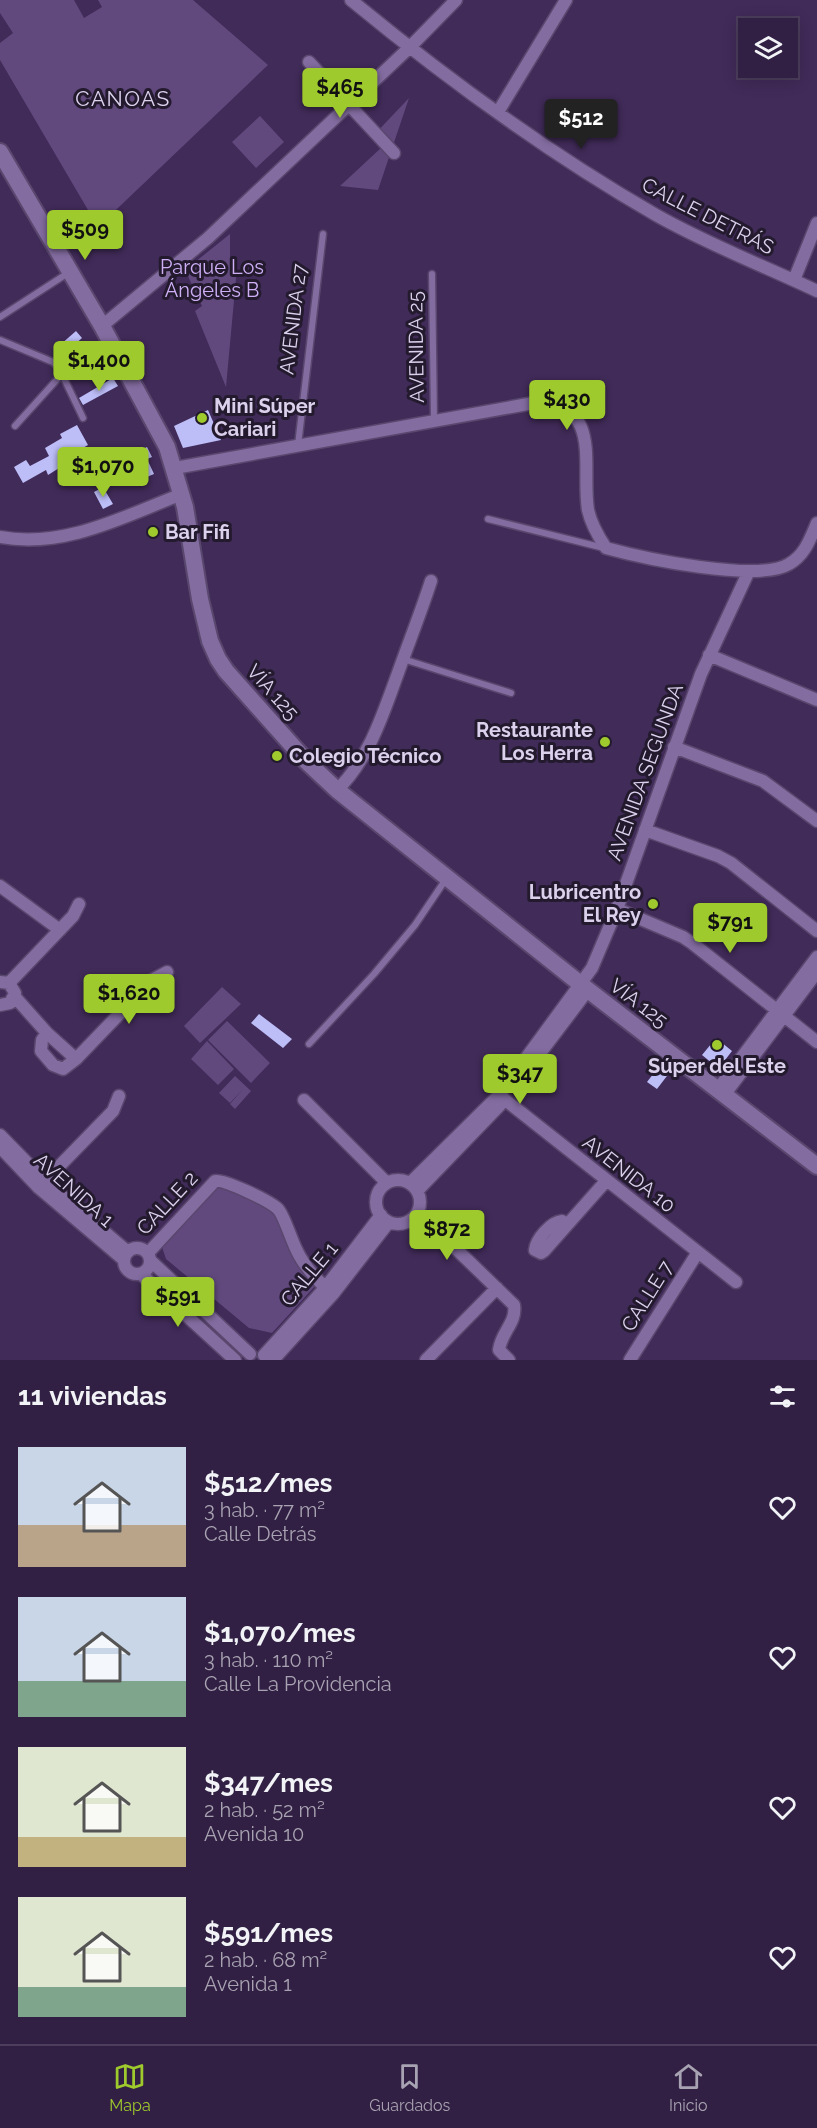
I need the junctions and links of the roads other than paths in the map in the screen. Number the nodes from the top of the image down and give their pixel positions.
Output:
1 (351, 0) edge
2 (456, 0) edge
3 (566, 0) edge
4 (409, 48) junction
5 (309, 62) dead end
6 (348, 105) junction
7 (498, 112) junction
8 (0, 152) edge
9 (394, 153) dead end
10 (817, 223) edge
11 (323, 234) dead end
12 (71, 271) junction
13 (432, 274) dead end
14 (794, 280) junction
15 (817, 291) edge
16 (0, 317) edge
17 (102, 326) junction
18 (0, 340) edge
19 (62, 374) junction
20 (83, 418) dead end
21 (434, 420) junction
22 (15, 426) dead end
23 (298, 445) junction
24 (175, 468) junction
25 (182, 494) junction
26 (488, 519) dead end
27 (817, 523) edge
28 (0, 537) edge
29 (606, 548) junction
30 (748, 573) junction
31 (431, 581) dead end
32 (709, 655) junction
33 (403, 659) junction
34 (511, 693) dead end
35 (817, 700) edge
36 (675, 747) junction
37 (337, 790) junction
38 (817, 821) edge
39 (645, 830) junction
40 (446, 879) junction
41 (0, 886) edge
42 (79, 904) dead end
43 (617, 909) junction
44 (60, 930) junction
45 (817, 931) edge
46 (817, 957) edge
47 (168, 972) dead end
48 (817, 972) edge
49 (5, 982) edge
50 (584, 987) junction
51 (15, 997) junction
52 (0, 1005) edge
53 (780, 1013) junction
54 (47, 1033) junction
55 (817, 1042) edge
56 (309, 1044) dead end
57 (76, 1059) junction
58 (722, 1092) junction
59 (118, 1096) dead end
60 (502, 1098) junction
61 (304, 1100) dead end
62 (0, 1135) edge
63 (0, 1147) edge
64 (817, 1166) edge
65 (606, 1181) junction
66 (387, 1183) junction
67 (42, 1184) junction
68 (414, 1187) junction
69 (418, 1212) junction
70 (385, 1218) junction
71 (567, 1225) dead end
72 (698, 1252) junction
73 (126, 1256) junction
74 (149, 1257) junction
75 (141, 1274) junction
76 (736, 1282) dead end
77 (497, 1288) junction
78 (329, 1291) junction
79 (247, 1357) edge
80 (269, 1358) edge
81 (235, 1360) edge
82 (426, 1360) edge
83 (509, 1360) edge
84 (630, 1360) edge

1 - 4 street, CALLE DETRÁS
2 - 4 street
3 - 7 street
4 - 6 street
4 - 7 street, CALLE DETRÁS
5 - 6 street
6 - 9 street
6 - 17 street
7 - 14 street, CALLE DETRÁS
8 - 12 main road, VÍA 125
10 - 14 street
11 - 23 lane, AVENIDA 27
12 - 16 lane
12 - 17 main road, VÍA 125
13 - 21 lane, AVENIDA 25
14 - 15 street, CALLE DETRÁS
17 - 24 main road, VÍA 125
18 - 19 lane
19 - 20 lane
19 - 22 lane
21 - 23 street
21 - 29 street
23 - 24 street
24 - 25 main road, VÍA 125
25 - 28 street
25 - 37 main road, VÍA 125
26 - 29 lane
27 - 30 street
29 - 30 street
30 - 32 street, AVENIDA SEGUNDA
31 - 33 street
32 - 35 street
32 - 36 street, AVENIDA SEGUNDA
33 - 34 lane
33 - 37 street
36 - 38 street
36 - 39 street, AVENIDA SEGUNDA
37 - 40 main road, VÍA 125
39 - 43 street, AVENIDA SEGUNDA
39 - 45 street
40 - 50 main road, VÍA 125
40 - 56 lane
41 - 44 street
42 - 44 street
43 - 50 street, AVENIDA SEGUNDA
43 - 53 street
44 - 49 street
46 - 53 street
47 - 57 street
48 - 53 street
49 - 51 street
50 - 58 main road, VÍA 125
50 - 60 street
51 - 52 street
51 - 54 street
53 - 55 street
53 - 58 street
54 - 57 street
54 - 57 street
58 - 64 main road, VÍA 125
59 - 67 street
60 - 65 street, AVENIDA 10
60 - 68 street
61 - 66 street
62 - 67 street
63 - 67 street, AVENIDA 1
65 - 71 street
65 - 72 street, AVENIDA 10
66 - 68 street
66 - 70 street
67 - 73 street, AVENIDA 1
68 - 69 street
69 - 70 street
69 - 77 street
70 - 78 street, CALLE 1
72 - 76 street, AVENIDA 10
72 - 84 street, CALLE 7
73 - 74 street
73 - 75 street
74 - 75 street
74 - 78 street, CALLE 2
74 - 79 street
75 - 81 street
77 - 82 street
77 - 83 street
78 - 80 street, CALLE 1
79 - 80 street

